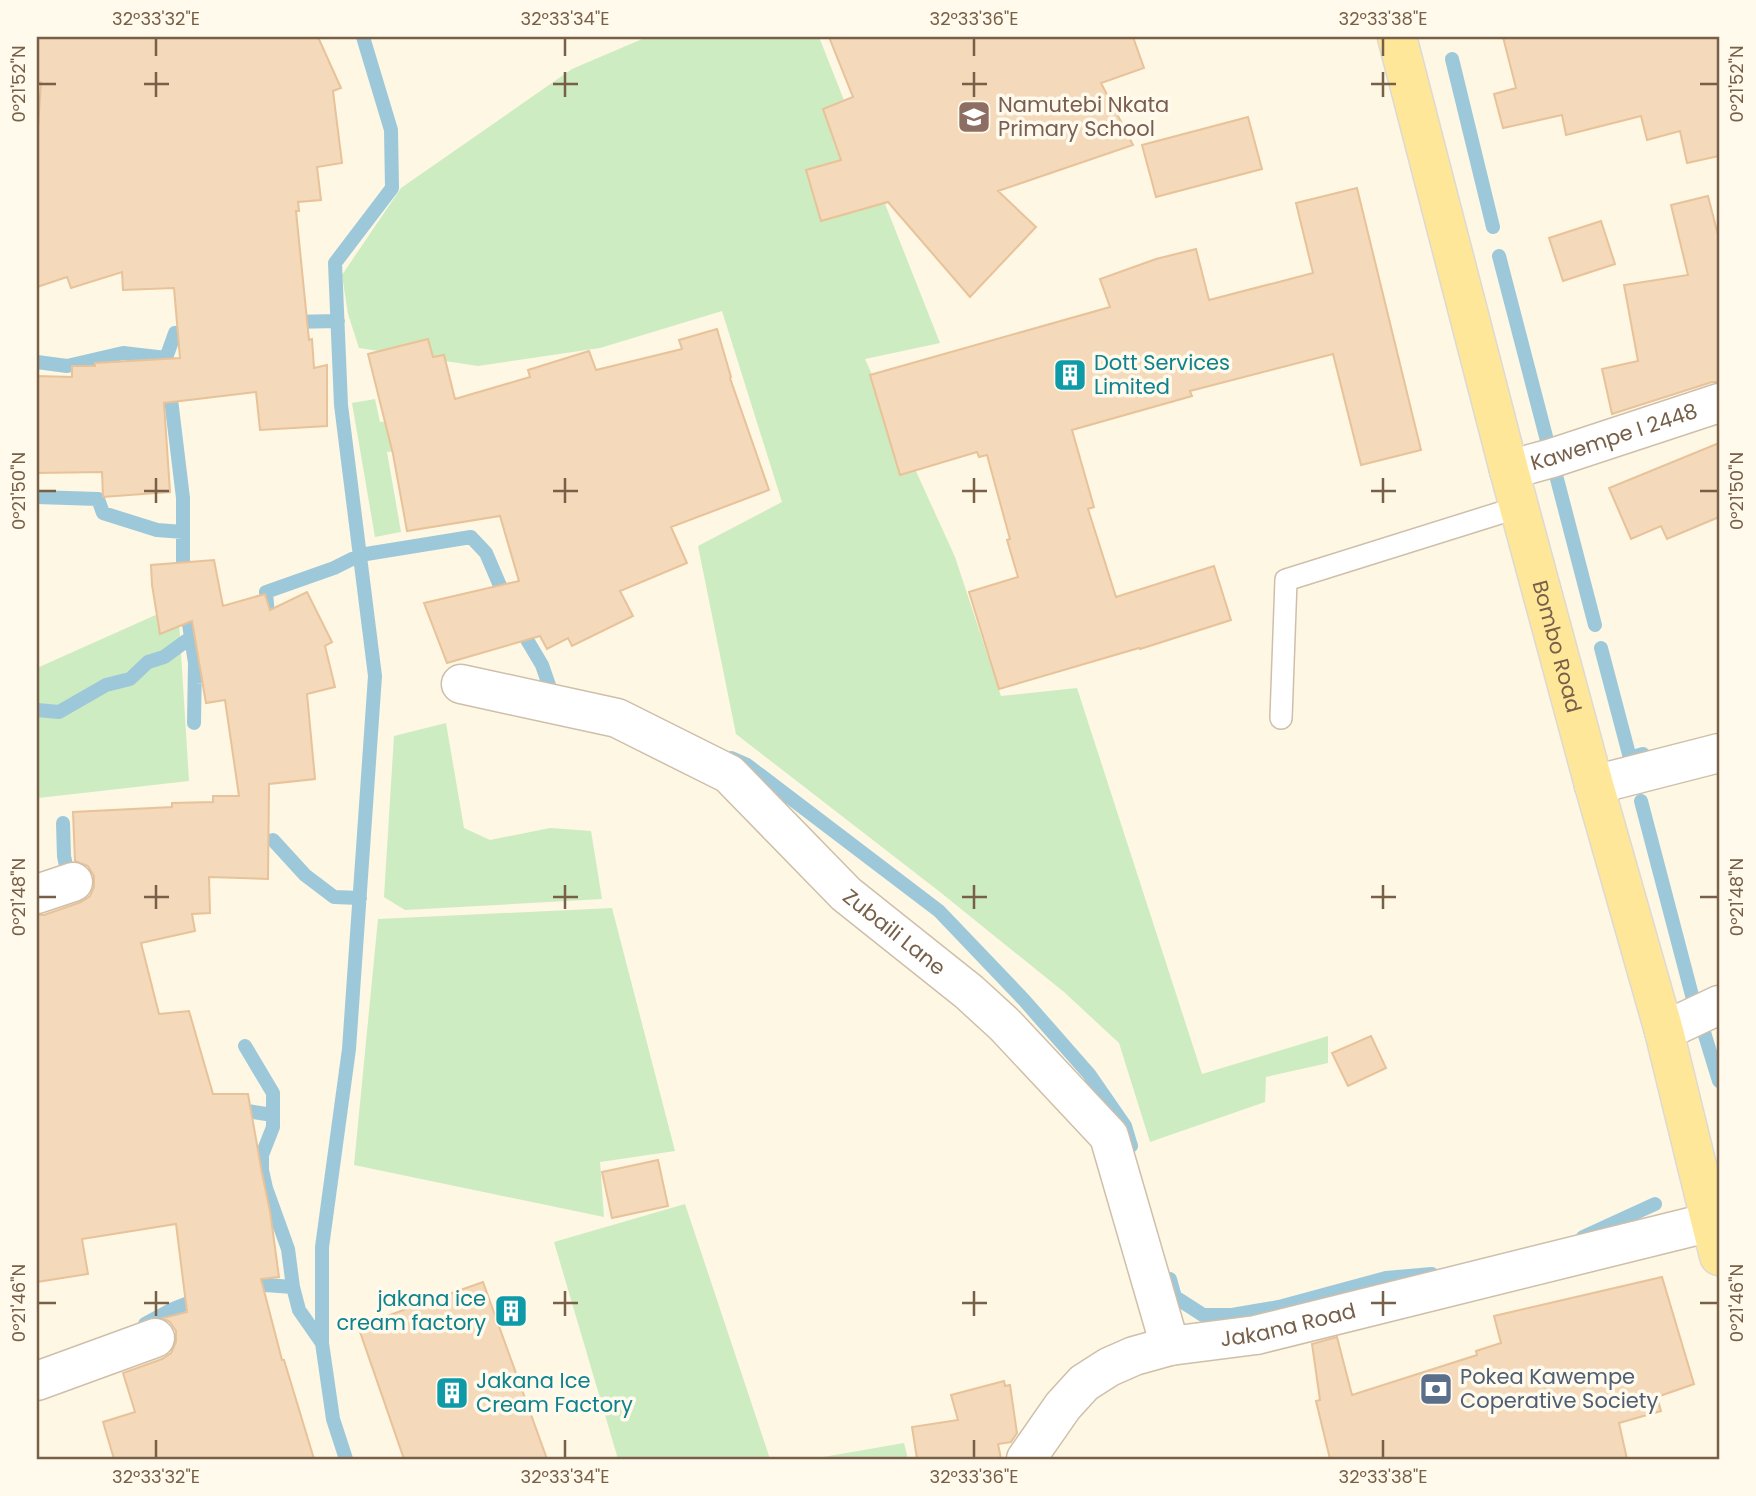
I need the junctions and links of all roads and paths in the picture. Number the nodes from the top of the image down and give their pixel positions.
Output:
1 (1397, 37) edge
2 (1719, 403) edge
3 (1509, 470) junction
4 (1519, 508) junction
5 (461, 684) dead end
6 (1282, 718) dead end
7 (1719, 753) edge
8 (1594, 785) junction
9 (73, 882) dead end
10 (37, 894) edge
11 (1719, 1005) edge
12 (1664, 1031) junction
13 (1715, 1239) edge
14 (155, 1338) dead end
15 (1170, 1346) junction
16 (37, 1381) edge
17 (1029, 1458) edge

1 - 3 main road, Bombo Road
2 - 3 street, Kawempe I 2448
3 - 4 main road, Bombo Road
4 - 6 lane
4 - 8 main road, Bombo Road
5 - 15 street, Zubaili Lane
7 - 8 street
8 - 12 main road, Bombo Road
9 - 10 street
11 - 12 street
12 - 13 main road, Bombo Road
13 - 15 street, Jakana Road
14 - 16 street
15 - 17 street, Jakana Road

